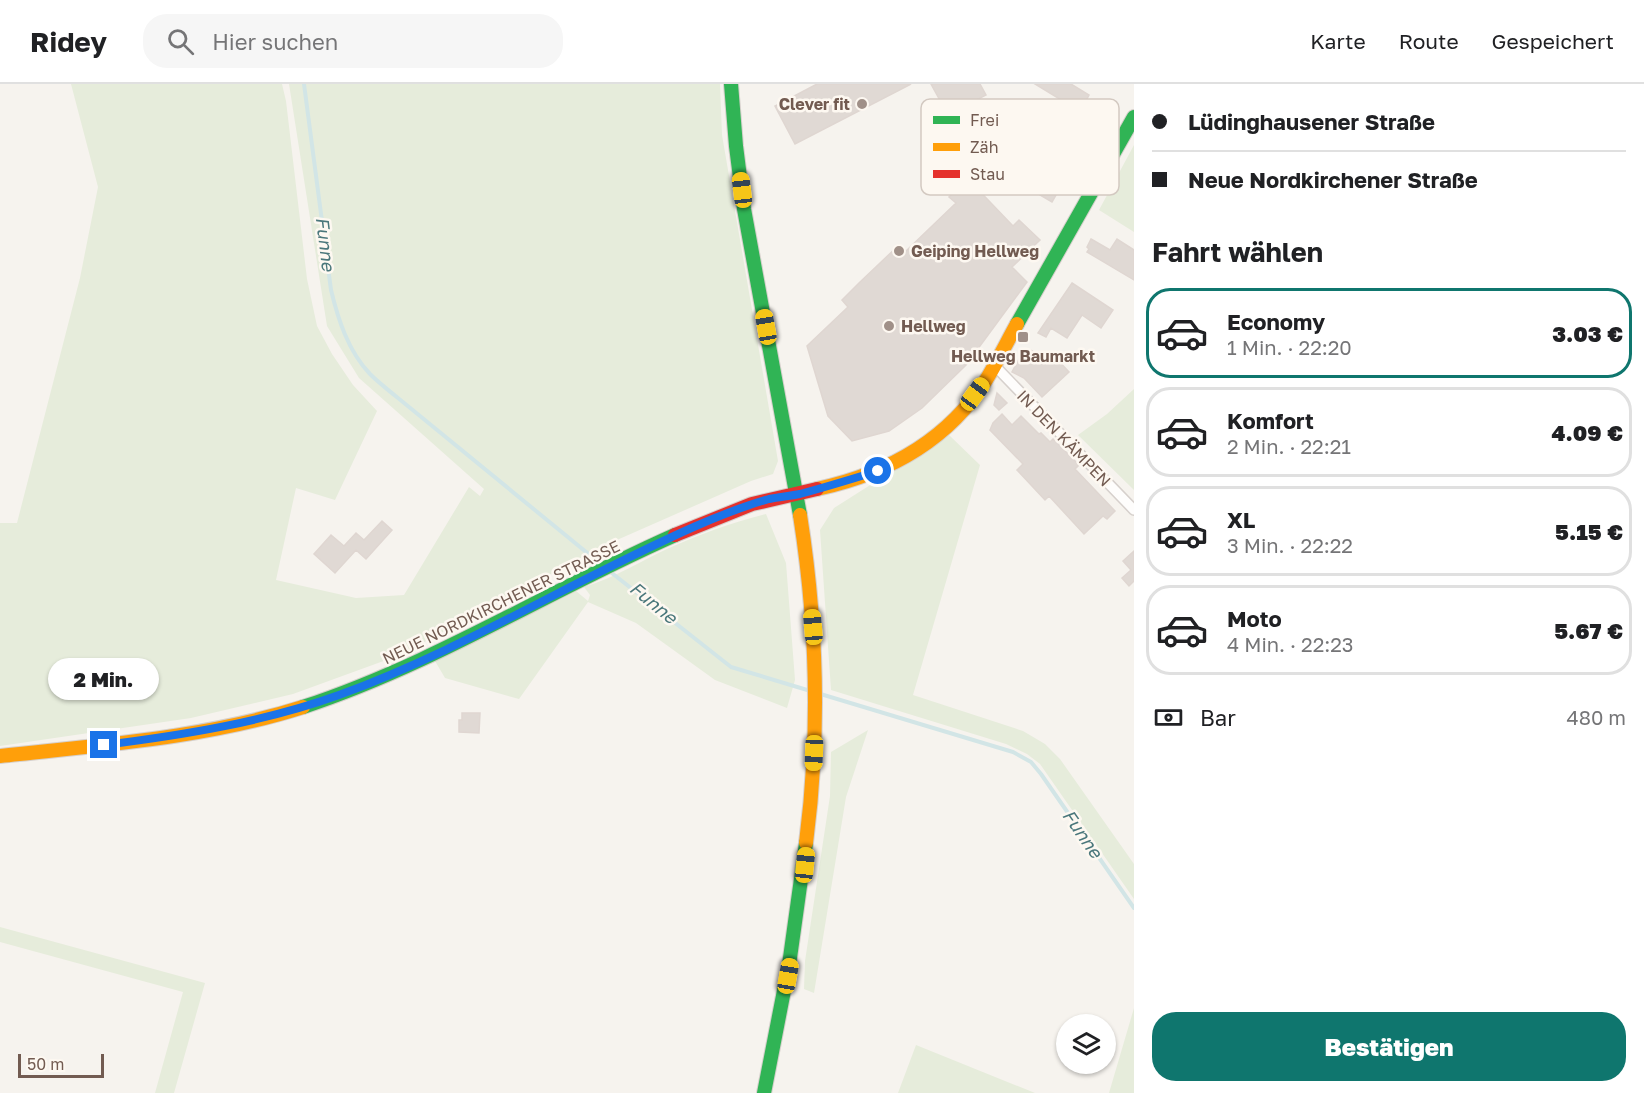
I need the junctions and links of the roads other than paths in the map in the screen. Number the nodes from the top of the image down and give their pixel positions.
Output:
1 (731, 84) edge
2 (1134, 117) edge
3 (1119, 144) edge
4 (1090, 195) edge
5 (995, 366) junction
6 (798, 494) junction
7 (1134, 510) edge
8 (0, 756) edge
9 (764, 1093) edge

1 - 6 street
2 - 3 street, NEUE NORDKIRCHENER STRASSE
4 - 5 street, NEUE NORDKIRCHENER STRASSE
5 - 6 street, NEUE NORDKIRCHENER STRASSE
5 - 7 street, IN DEN KÄMPEN
6 - 8 street, NEUE NORDKIRCHENER STRASSE
6 - 9 street

